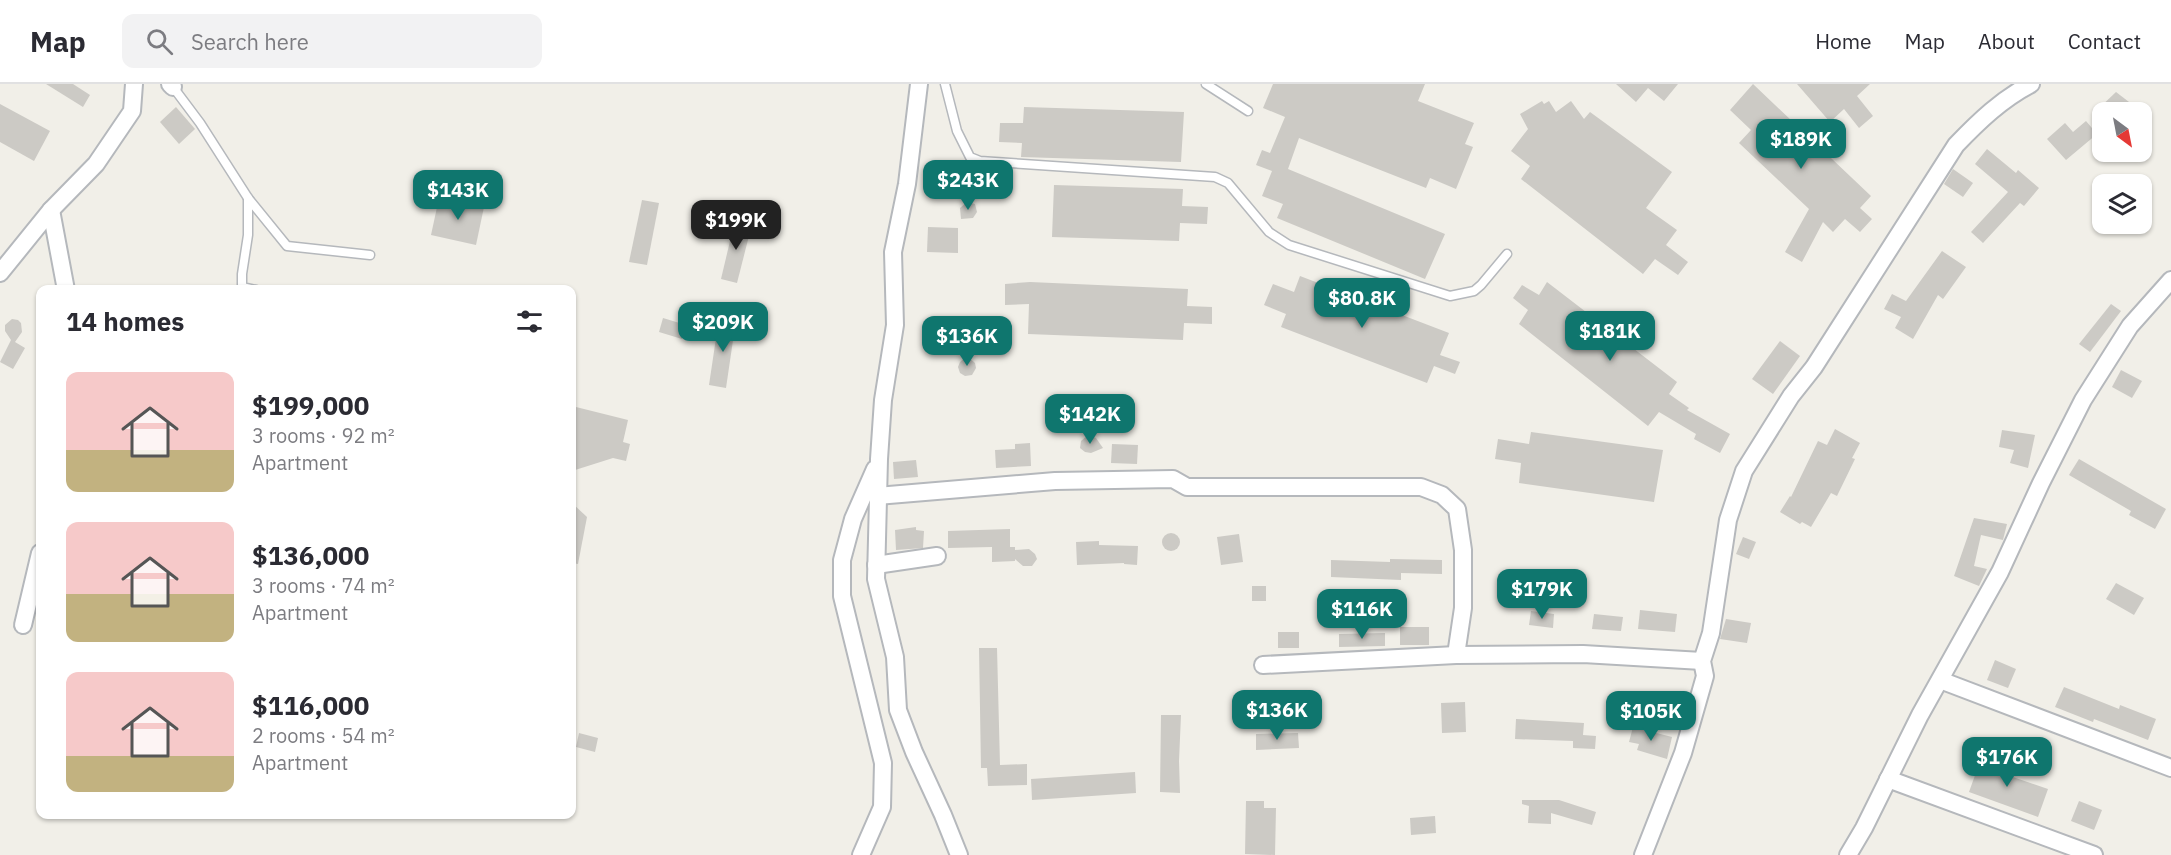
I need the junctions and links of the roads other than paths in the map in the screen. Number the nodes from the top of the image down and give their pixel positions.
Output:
1 (134, 84) edge
2 (919, 84) edge
3 (945, 84) edge
4 (1206, 84) edge
5 (2031, 84) edge
6 (171, 86) edge
7 (1248, 111) dead end
8 (248, 198) junction
9 (51, 210) junction
10 (1507, 254) dead end
11 (370, 255) dead end
12 (0, 273) edge
13 (2171, 280) edge
14 (65, 285) edge
15 (241, 285) edge
16 (879, 459) junction
17 (878, 496) junction
18 (937, 556) dead end
19 (876, 565) junction
20 (36, 570) edge
21 (23, 625) dead end
22 (1456, 655) junction
23 (1702, 661) junction
24 (1263, 665) dead end
25 (1940, 680) junction
26 (2171, 768) edge
27 (1888, 779) junction
28 (861, 855) edge
29 (959, 855) edge
30 (1643, 855) edge
31 (1848, 855) edge
32 (2094, 855) edge

1 - 9 street
2 - 16 street
3 - 10 lane
4 - 7 lane
5 - 23 street
6 - 8 lane
8 - 11 lane
8 - 15 lane
9 - 12 street
9 - 14 street
13 - 25 street
16 - 17 street
16 - 28 street
17 - 19 street
17 - 22 street
18 - 19 street
19 - 29 street
20 - 21 street
22 - 23 street
22 - 24 street
23 - 30 street
25 - 26 street
25 - 27 street
27 - 31 street
27 - 32 street

